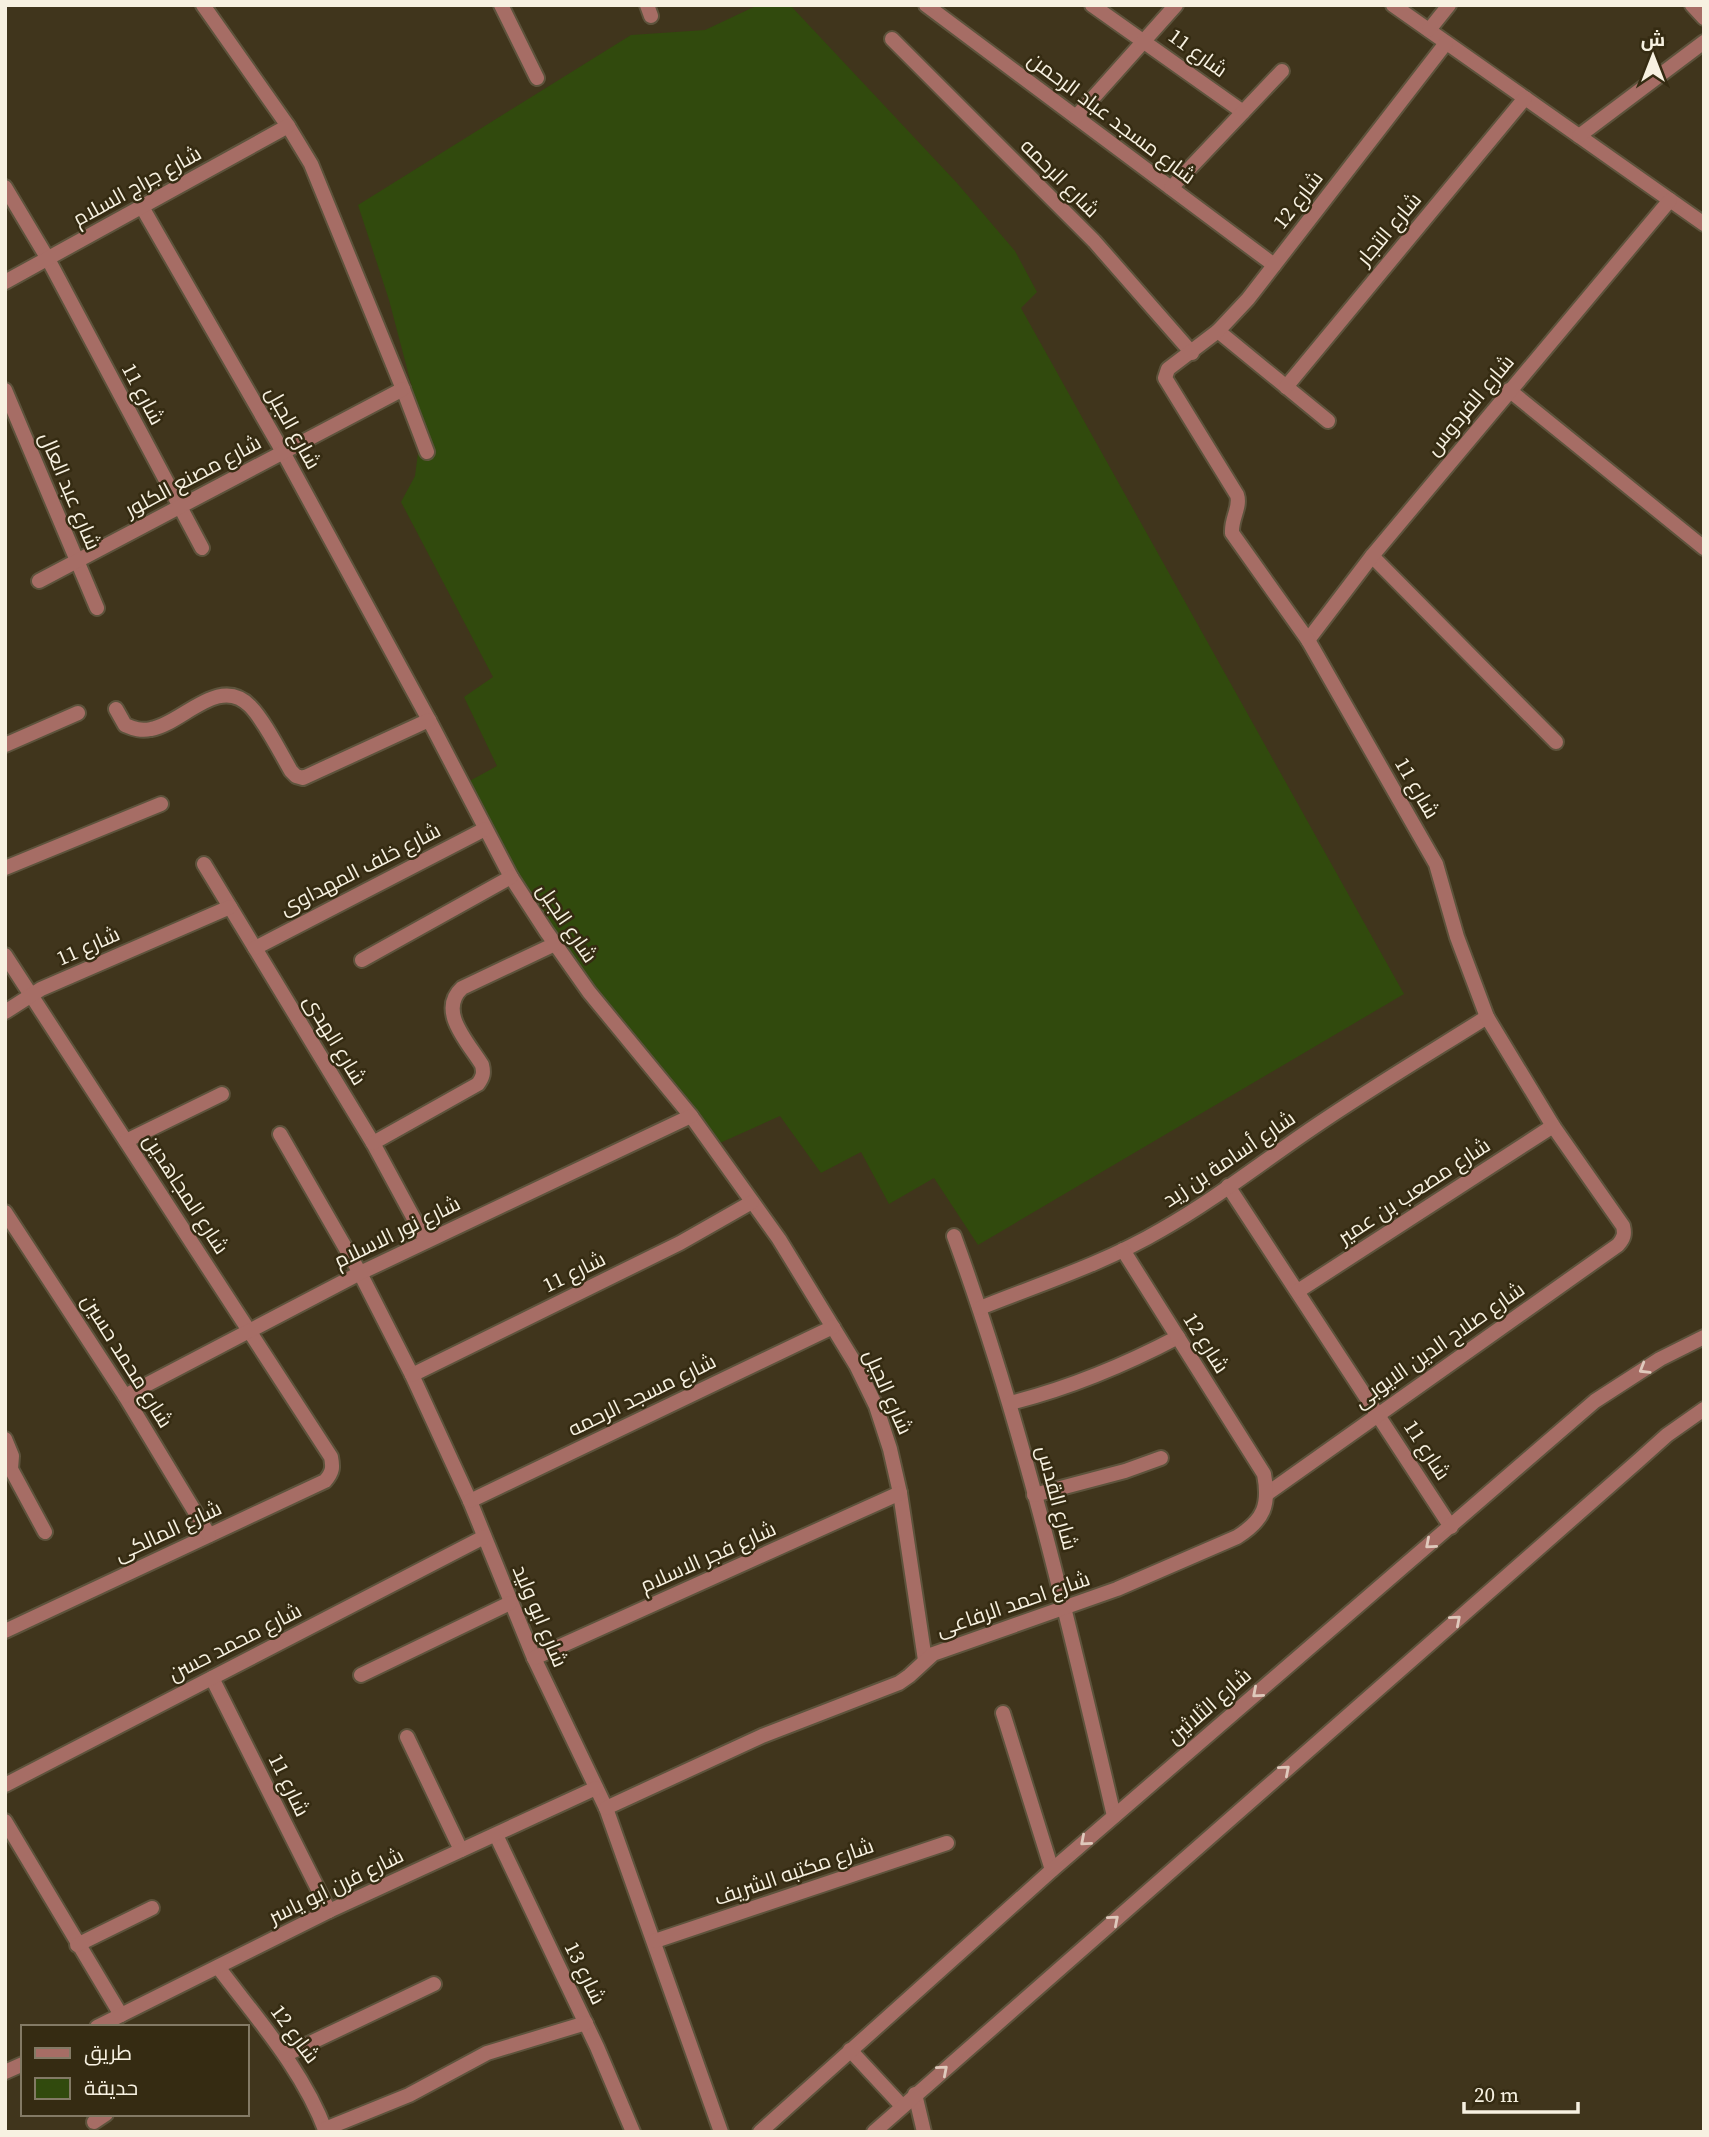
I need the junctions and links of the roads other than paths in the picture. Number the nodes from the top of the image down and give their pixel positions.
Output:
1 (203, 5) edge
2 (501, 5) edge
3 (926, 5) edge
4 (1092, 5) edge
5 (1176, 5) edge
6 (1393, 5) edge
7 (1449, 5) edge
8 (1692, 5) edge
9 (1704, 18) edge
10 (1429, 30) junction
11 (892, 39) dead end
12 (1144, 40) junction
13 (1704, 42) edge
14 (1446, 43) junction
15 (1282, 71) dead end
16 (537, 78) dead end
17 (1525, 98) junction
18 (1243, 112) junction
19 (1076, 117) junction
20 (288, 126) junction
21 (1579, 136) junction
22 (5, 187) edge
23 (1171, 188) junction
24 (1670, 200) junction
25 (142, 207) junction
26 (1704, 224) edge
27 (48, 259) junction
28 (1274, 265) junction
29 (5, 282) edge
30 (1217, 331) junction
31 (1192, 353) junction
32 (1167, 376) joint
33 (1286, 387) junction
34 (403, 388) junction
35 (5, 390) edge
36 (1509, 390) junction
37 (1328, 421) dead end
38 (283, 452) junction
39 (427, 452) dead end
40 (178, 508) junction
41 (202, 548) dead end
42 (1704, 548) edge
43 (1372, 556) junction
44 (77, 561) junction
45 (40, 581) dead end
46 (97, 608) dead end
47 (1308, 640) junction
48 (116, 709) dead end
49 (78, 713) dead end
50 (429, 720) junction
51 (1556, 742) dead end
52 (5, 744) edge
53 (161, 804) dead end
54 (485, 829) junction
55 (204, 864) dead end
56 (5, 868) edge
57 (512, 877) junction
58 (230, 907) junction
59 (555, 944) junction
60 (255, 947) junction
61 (5, 955) edge
62 (362, 960) dead end
63 (30, 995) junction
64 (5, 1012) edge
65 (1487, 1017) junction
66 (222, 1094) dead end
67 (691, 1116) junction
68 (1553, 1126) junction
69 (280, 1134) dead end
70 (126, 1141) junction
71 (373, 1143) junction
72 (1228, 1186) junction
73 (751, 1202) junction
74 (5, 1212) edge
75 (1623, 1226) joint
76 (954, 1236) dead end
77 (426, 1241) junction
78 (1123, 1250) junction
79 (360, 1273) junction
80 (1298, 1291) junction
81 (980, 1308) junction
82 (833, 1327) junction
83 (249, 1331) junction
84 (1178, 1337) junction
85 (1704, 1337) edge
86 (412, 1375) junction
87 (125, 1396) junction
88 (1010, 1403) junction
89 (1704, 1409) edge
90 (1379, 1414) junction
91 (5, 1439) edge
92 (331, 1457) joint
93 (1161, 1458) dead end
94 (900, 1493) junction
95 (1268, 1493) junction
96 (1034, 1494) junction
97 (470, 1501) junction
98 (1451, 1527) junction
99 (45, 1532) dead end
100 (209, 1535) junction
101 (484, 1537) junction
102 (510, 1603) junction
103 (1065, 1608) junction
104 (5, 1631) edge
105 (534, 1658) junction
106 (925, 1660) junction
107 (361, 1675) dead end
108 (212, 1678) junction
109 (1003, 1713) dead end
110 (407, 1737) dead end
111 (5, 1785) edge
112 (596, 1788) junction
113 (606, 1808) junction
114 (1114, 1816) junction
115 (5, 1821) edge
116 (496, 1835) junction
117 (947, 1843) dead end
118 (461, 1850) junction
119 (1052, 1870) junction
120 (152, 1908) dead end
121 (329, 1911) junction
122 (655, 1941) junction
123 (77, 1945) junction
124 (218, 1967) junction
125 (434, 1984) dead end
126 (121, 2015) junction
127 (586, 2023) junction
128 (101, 2025) edge
129 (850, 2050) junction
130 (285, 2055) junction
131 (21, 2065) edge
132 (5, 2072) edge
133 (915, 2094) junction
134 (902, 2106) junction
135 (326, 2130) edge
136 (633, 2132) edge
137 (721, 2132) edge
138 (760, 2132) edge
139 (874, 2132) edge
140 (924, 2132) edge

1 - 20 street
2 - 16 street
3 - 19 street, شارع مسجد عباد الرحمن
4 - 12 street, شارع 11
5 - 12 street
6 - 10 street
7 - 10 street
8 - 9 street
10 - 14 street
11 - 31 street, شارع الرحمه
12 - 18 street, شارع 11
12 - 19 street
13 - 21 street
14 - 17 street
14 - 28 street, شارع 12
15 - 18 street
17 - 21 street
17 - 33 street, شارع التجار
18 - 23 street
19 - 23 street, شارع مسجد عباد الرحمن
20 - 25 street, شارع جراج السلام
20 - 34 street
21 - 24 street
22 - 27 street
23 - 28 street, شارع مسجد عباد الرحمن
24 - 26 street
24 - 36 street, شارع الفردوس
25 - 27 street, شارع جراج السلام
25 - 38 street, شارع الجبل
27 - 29 street, شارع جراج السلام
27 - 40 street, شارع 11
28 - 30 street, شارع 12
30 - 31 street, شارع 12
30 - 33 street
31 - 32 street, شارع 12
32 - 47 street, شارع 11
33 - 37 street
34 - 38 street, شارع مصنع الكلور
34 - 39 street
35 - 44 street, شارع عبد العال
36 - 42 street
36 - 43 street, شارع الفردوس
38 - 40 street, شارع مصنع الكلور
38 - 50 street, شارع الجبل
40 - 41 street, شارع 11
40 - 44 street, شارع مصنع الكلور
43 - 47 street, شارع الفردوس
43 - 51 street
44 - 45 street, شارع مصنع الكلور
44 - 46 street, شارع عبد العال
47 - 65 street, شارع 11
48 - 50 street
49 - 52 street
50 - 54 street, شارع الجبل
53 - 56 street
54 - 57 street, شارع الجبل
54 - 60 street, شارع خلف المهداوى
55 - 58 street, شارع الهدى
57 - 59 street, شارع الجبل
57 - 62 street
58 - 60 street, شارع الهدى
58 - 63 street, شارع 11
59 - 67 street, شارع الجبل
59 - 71 street
60 - 71 street, شارع الهدى
61 - 63 street, شارع المجاهدين
63 - 64 street, شارع 11
63 - 70 street, شارع المجاهدين
65 - 68 street, شارع 11
65 - 72 street, شارع أسامة بن زيد
66 - 70 street
67 - 73 street, شارع الجبل
67 - 77 street, شارع نور الاسلام
68 - 75 street, شارع 11
68 - 80 street, شارع مصعب بن عمير
69 - 79 street, شارع ابو وليد
70 - 83 street, شارع المجاهدين
71 - 77 street, شارع الهدى
72 - 78 street, شارع أسامة بن زيد
72 - 80 street, شارع 11
73 - 82 street, شارع الجبل
73 - 86 street, شارع 11
74 - 87 street, شارع محمد حسين
75 - 90 street, شارع صلاح الدين الايوبى
76 - 81 street, شارع القدس
77 - 79 street, شارع نور الاسلام
78 - 81 street, شارع أسامة بن زيد
78 - 84 street, شارع 12
79 - 83 street, شارع نور الاسلام
79 - 86 street, شارع ابو وليد
80 - 90 street, شارع 11
81 - 88 street, شارع القدس
82 - 94 street, شارع الجبل
82 - 97 street, شارع مسجد الرحمه
83 - 87 street, شارع نور الاسلام
83 - 92 street, شارع المجاهدين
84 - 88 street
84 - 95 street, شارع 12
85 -> 98 street, شارع الثلاثين
86 - 97 street, شارع ابو وليد
87 - 100 street, شارع محمد حسين
88 - 96 street, شارع القدس
133 -> 89 street
90 - 95 street, شارع صلاح الدين الايوبى
90 - 98 street, شارع 11
91 - 99 street
92 - 100 street, شارع المالكى
93 - 96 street
94 - 105 street, شارع فجر الاسلام
94 - 106 street, شارع الجبل
95 - 103 street, شارع احمد الرفاعى
96 - 103 street, شارع القدس
97 - 101 street, شارع ابو وليد
98 -> 114 street, شارع الثلاثين
100 - 104 street, شارع المالكى
101 - 102 street, شارع ابو وليد
101 - 108 street, شارع محمد حسن
102 - 105 street, شارع ابو وليد
102 - 107 street
103 - 106 street, شارع احمد الرفاعى
103 - 114 street, شارع القدس
105 - 112 street, شارع ابو وليد
106 - 113 street, شارع احمد الرفاعى
108 - 111 street, شارع محمد حسن
108 - 121 street, شارع 11
109 - 119 street
110 - 118 street
112 - 113 street, شارع ابو وليد
112 - 116 street, شارع فرن ابو ياسر
113 - 122 street, شارع ابو وليد
114 -> 119 street, شارع الثلاثين
115 - 123 street
116 - 118 street, شارع فرن ابو ياسر
116 - 127 street, شارع 13
117 - 122 street, شارع مكتبه الشريف
118 - 121 street, شارع فرن ابو ياسر
119 - 129 street, شارع الثلاثين
120 - 123 street
121 - 124 street, شارع فرن ابو ياسر
122 - 137 street, شارع ابو وليد
123 - 126 street
124 - 126 street, شارع فرن ابو ياسر
124 - 130 street, شارع 12
125 - 130 street
126 - 128 street, شارع فرن ابو ياسر
127 - 135 street
127 - 136 street, شارع 13
129 - 134 street
129 - 138 street, شارع الثلاثين
130 - 135 street, شارع 12
131 - 132 street
133 - 134 street
133 - 140 street
134 - 139 street

